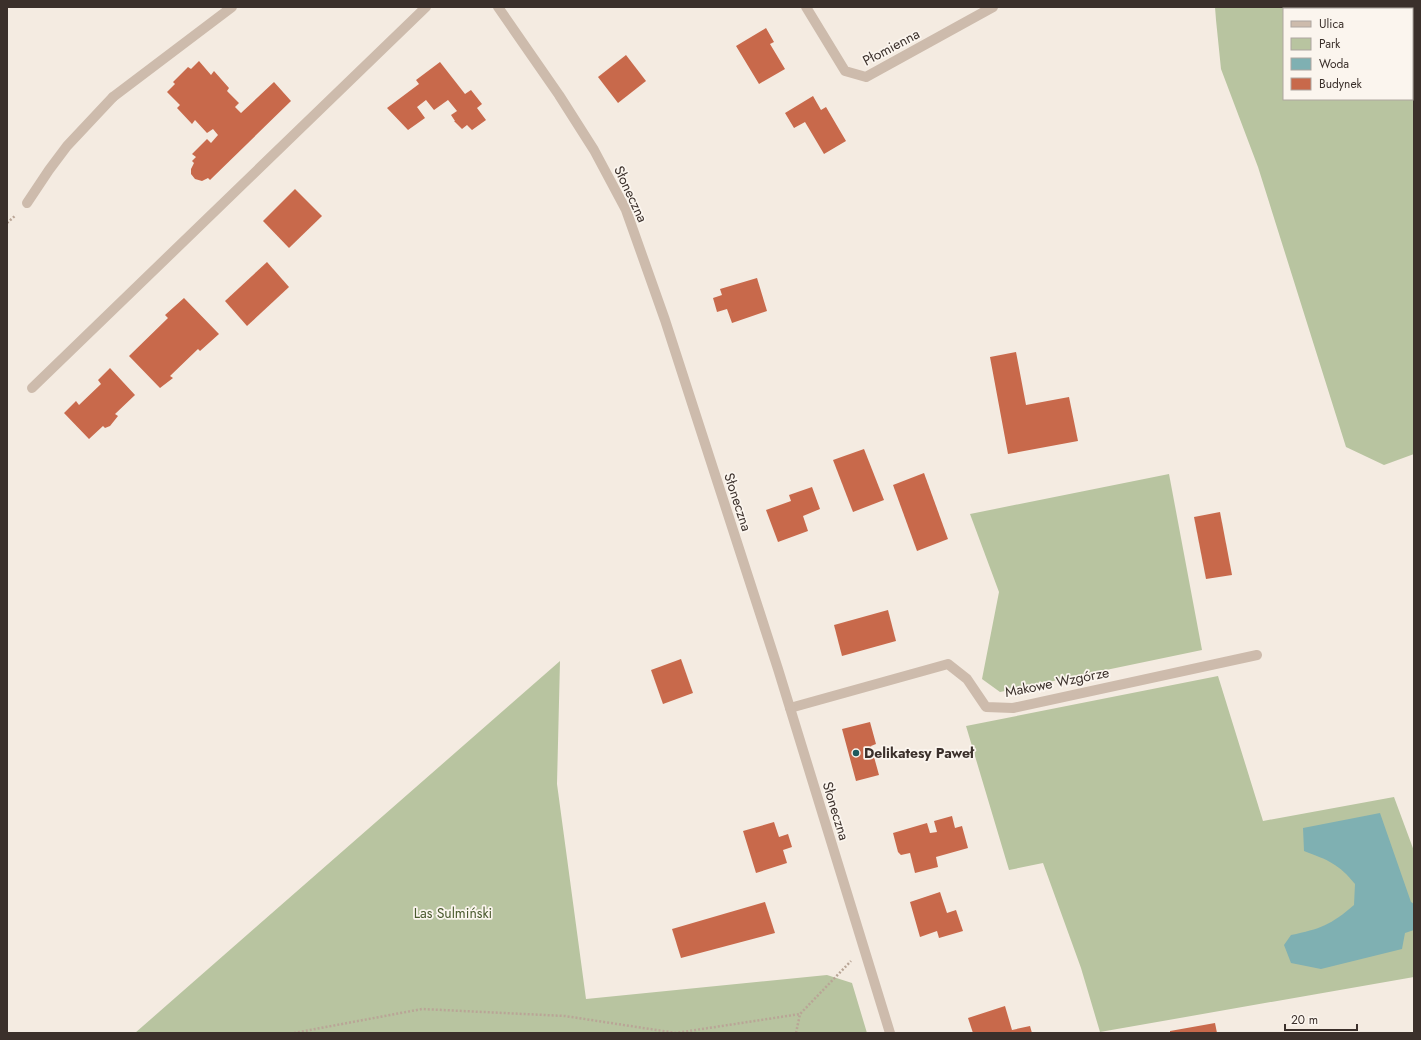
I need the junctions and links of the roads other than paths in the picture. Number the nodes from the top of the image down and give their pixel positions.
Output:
1 (232, 7) edge
2 (426, 7) edge
3 (498, 7) edge
4 (806, 7) edge
5 (994, 7) edge
6 (28, 203) dead end
7 (32, 388) dead end
8 (1257, 655) dead end
9 (790, 708) junction
10 (890, 1033) edge

1 - 6 street
2 - 7 street
3 - 9 street, Słoneczna
4 - 5 street, Płomienna
8 - 9 street, Makowe Wzgórze
9 - 10 street, Słoneczna

